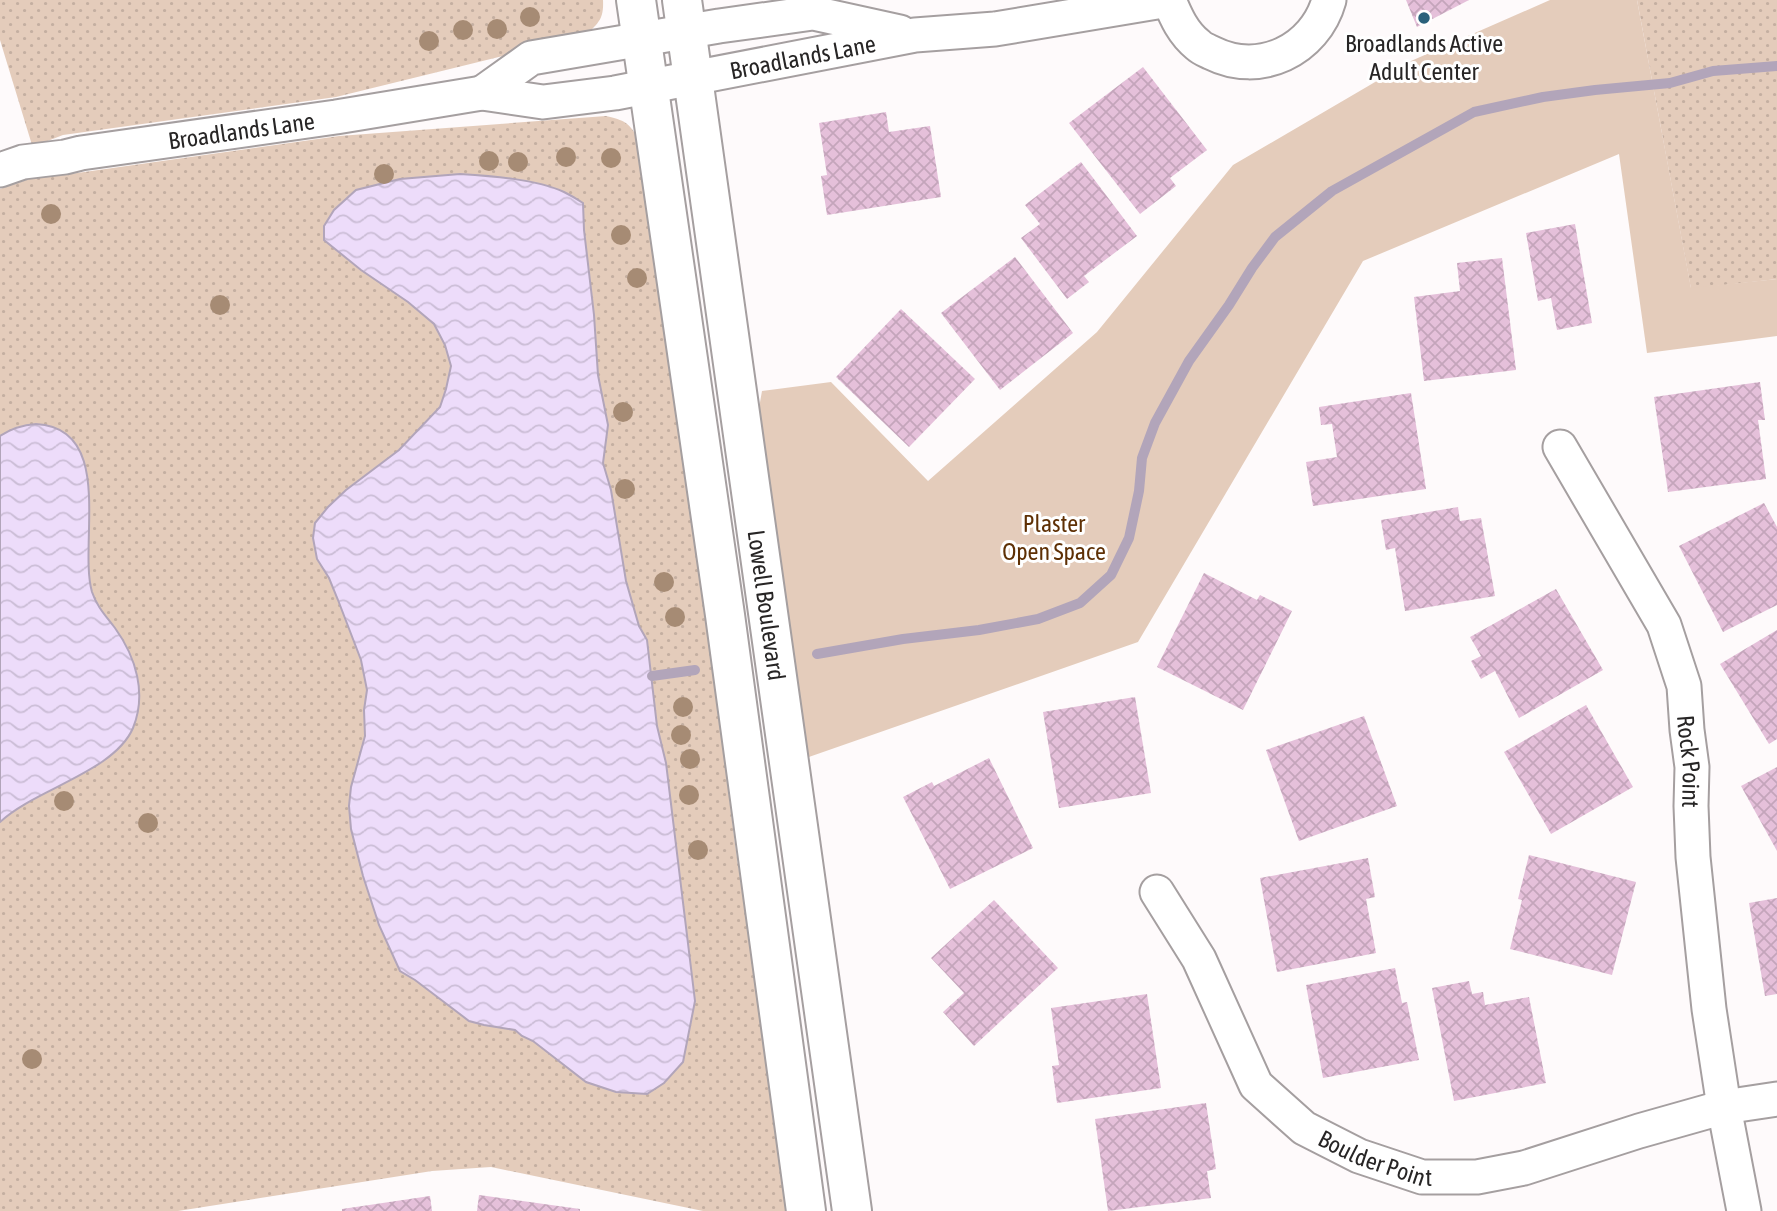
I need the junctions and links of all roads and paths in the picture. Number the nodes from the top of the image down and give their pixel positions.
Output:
1 (636, 0) edge
2 (1169, 0) edge
3 (1329, 0) edge
4 (684, 16) edge
5 (915, 35) junction
6 (642, 39) junction
7 (692, 78) junction
8 (649, 86) junction
9 (482, 93) junction
10 (0, 170) edge
11 (1560, 447) dead end
12 (1157, 892) dead end
13 (1777, 1099) edge
14 (1724, 1107) junction
15 (806, 1211) edge
16 (852, 1211) edge
17 (1744, 1211) edge

1 - 6 main road, Lowell Boulevard
2 - 3 street
2 - 5 street, Broadlands Lane
4 - 5 street, Broadlands Lane
4 - 6 street, Broadlands Lane
4 - 7 main road, Lowell Boulevard
5 - 7 street, Broadlands Lane
6 - 8 main road, Lowell Boulevard
6 - 9 street, Broadlands Lane
7 - 8 street, Broadlands Lane
7 - 16 main road, Lowell Boulevard
8 - 9 street, Broadlands Lane
8 - 15 main road, Lowell Boulevard
9 - 10 street, Broadlands Lane
11 - 14 street, Rock Point
12 - 14 street, Boulder Point
13 - 14 street, Boulder Point
14 - 17 street, Rock Point

